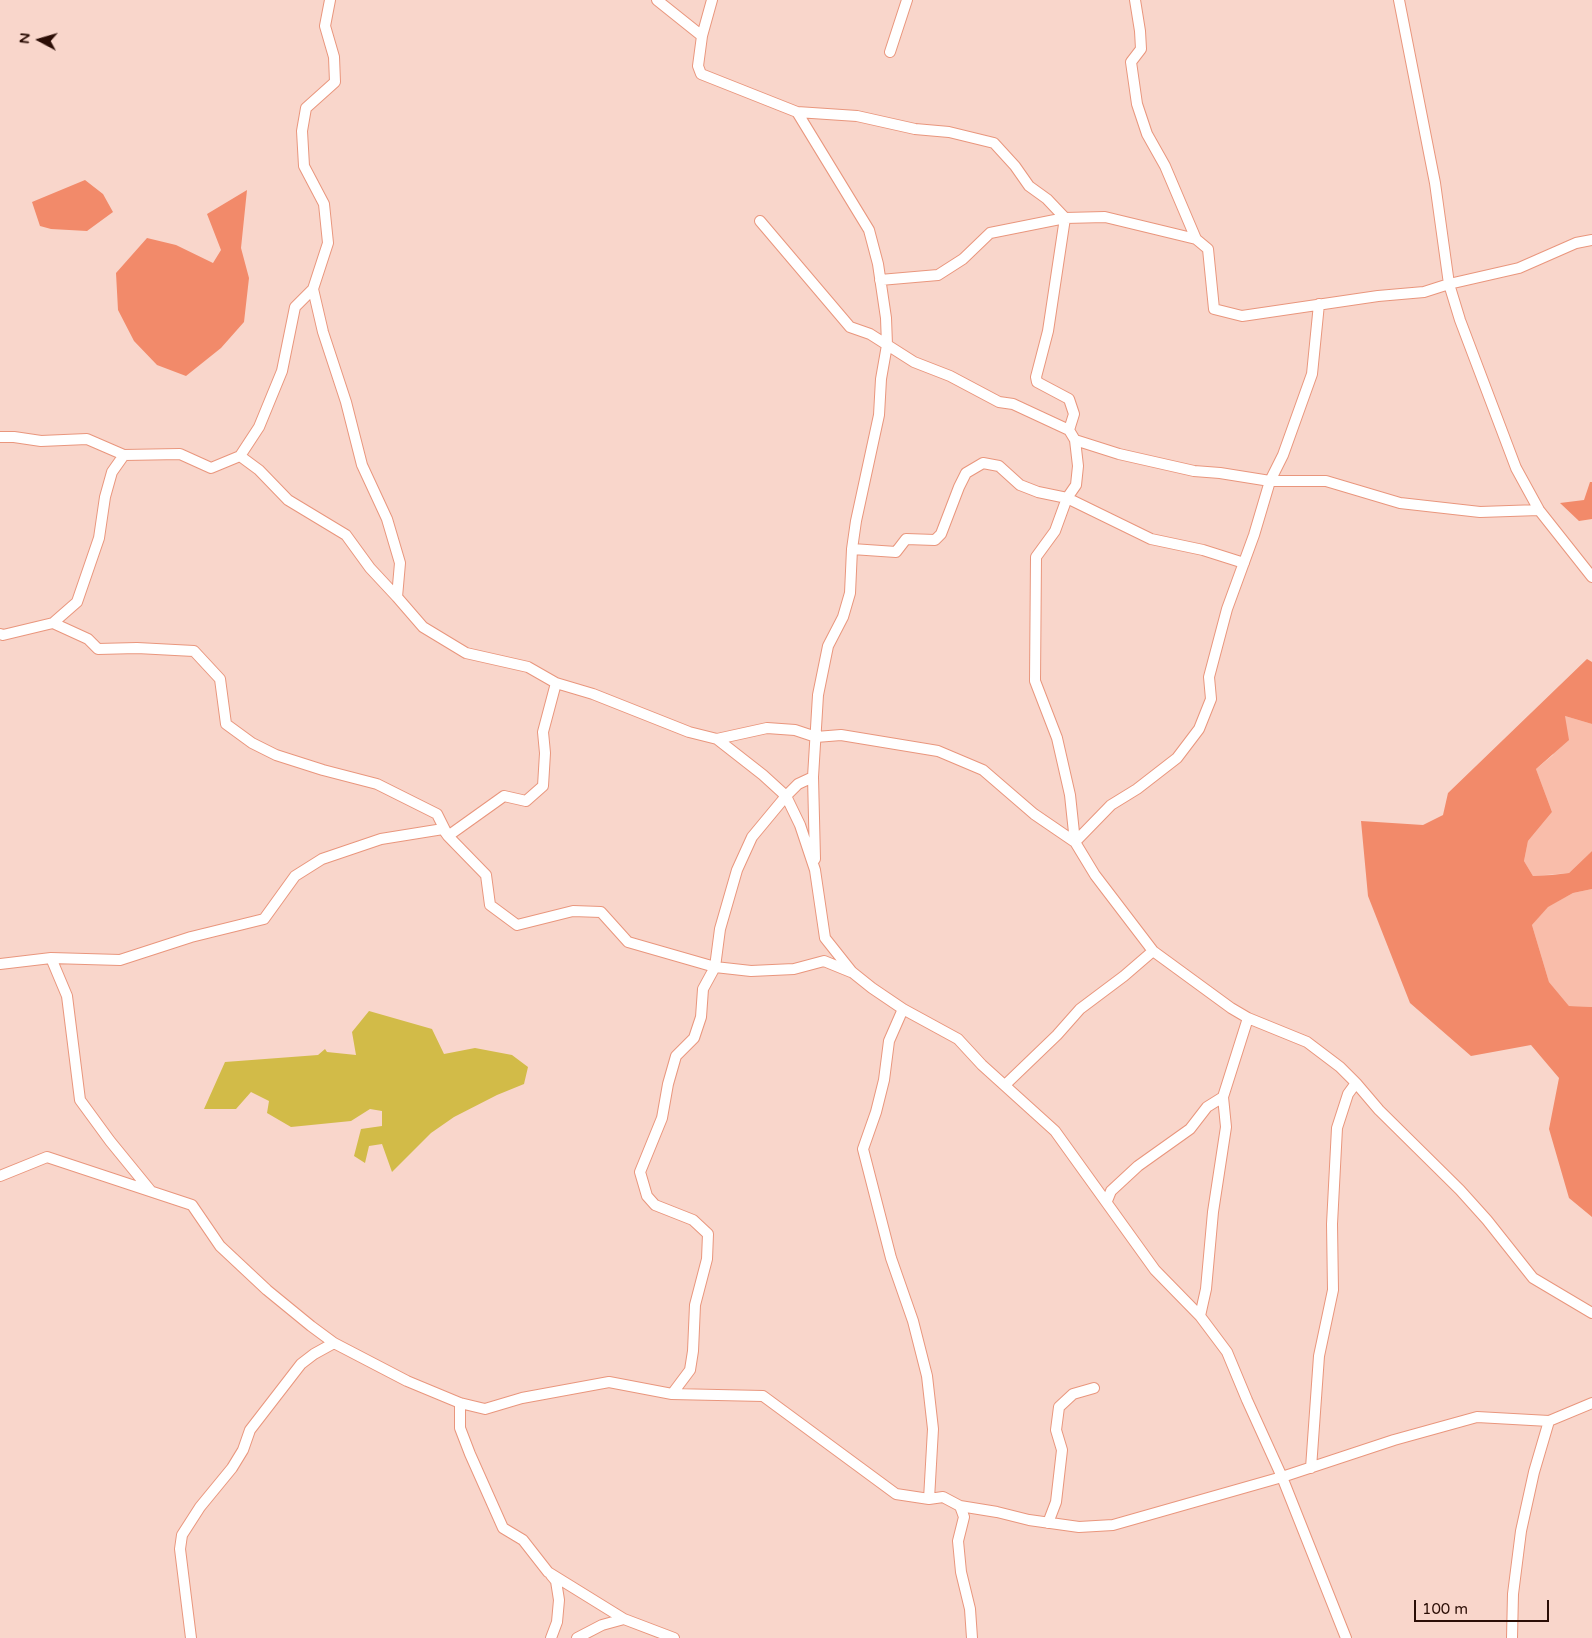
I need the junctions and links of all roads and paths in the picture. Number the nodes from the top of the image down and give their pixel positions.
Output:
1 (330, 0) edge
2 (657, 0) edge
3 (712, 0) edge
4 (907, 0) edge
5 (1135, 0) edge
6 (1399, 0) edge
7 (702, 36) junction
8 (890, 52) dead end
9 (797, 112) junction
10 (1066, 218) junction
11 (760, 221) dead end
12 (1196, 239) junction
13 (1592, 240) edge
14 (880, 280) junction
15 (1449, 284) junction
16 (313, 289) junction
17 (1319, 304) junction
18 (887, 345) junction
19 (1069, 430) junction
20 (0, 438) edge
21 (1075, 440) junction
22 (124, 455) junction
23 (240, 456) junction
24 (1270, 481) junction
25 (1067, 498) junction
26 (1539, 510) junction
27 (852, 549) junction
28 (1244, 563) junction
29 (1592, 577) edge
30 (397, 597) junction
31 (53, 623) junction
32 (0, 634) edge
33 (556, 683) junction
34 (816, 737) junction
35 (717, 739) junction
36 (813, 776) junction
37 (786, 796) junction
38 (448, 836) junction
39 (1075, 842) junction
40 (815, 870) junction
41 (1153, 951) junction
42 (51, 958) junction
43 (0, 964) edge
44 (715, 967) junction
45 (852, 972) junction
46 (903, 1009) junction
47 (1248, 1018) junction
48 (1356, 1082) junction
49 (1005, 1084) junction
50 (1223, 1097) junction
51 (0, 1176) edge
52 (150, 1190) junction
53 (1107, 1202) junction
54 (1592, 1314) edge
55 (1200, 1316) junction
56 (334, 1342) junction
57 (1094, 1388) dead end
58 (672, 1394) junction
59 (460, 1403) junction
60 (1592, 1403) edge
61 (1549, 1421) junction
62 (1311, 1468) junction
63 (1282, 1478) junction
64 (929, 1499) junction
65 (960, 1506) junction
66 (1048, 1523) junction
67 (548, 1572) junction
68 (624, 1618) junction
69 (191, 1638) edge
70 (551, 1638) edge
71 (578, 1638) edge
72 (674, 1638) edge
73 (972, 1638) edge
74 (1346, 1638) edge
75 (1512, 1638) edge

1 - 16 street
2 - 7 street
3 - 7 street
4 - 8 street
5 - 12 street
6 - 15 street
7 - 9 street
9 - 10 street
9 - 14 street
10 - 12 street
10 - 14 street
10 - 19 street
11 - 18 street
12 - 17 street
13 - 15 street
14 - 18 street
15 - 17 street
15 - 26 street
16 - 23 street
16 - 30 street
17 - 24 street
18 - 19 street
18 - 27 street
19 - 21 street
20 - 22 street
21 - 24 street
21 - 25 street
22 - 23 street
22 - 31 street
23 - 30 street
24 - 26 street
24 - 28 street
25 - 27 street
25 - 28 street
25 - 39 street
26 - 29 street
27 - 34 street
28 - 39 street
30 - 33 street
31 - 32 street
31 - 38 street
33 - 35 street
33 - 38 street
34 - 35 street
34 - 36 street
34 - 39 street
35 - 37 street
36 - 37 street
36 - 40 street
37 - 40 street
37 - 44 street
38 - 42 street
38 - 44 street
39 - 41 street
40 - 45 street
41 - 47 street
41 - 49 street
42 - 43 street
42 - 52 street
44 - 45 street
44 - 58 street
45 - 46 street
46 - 49 street
46 - 64 street
47 - 48 street
47 - 50 street
48 - 54 street
48 - 62 street
49 - 53 street
50 - 53 street
50 - 55 street
51 - 52 street
52 - 56 street
53 - 55 street
55 - 63 street
56 - 59 street
56 - 69 street
57 - 66 street
58 - 59 street
58 - 64 street
59 - 67 street
60 - 61 street
61 - 62 street
61 - 75 street
62 - 63 street
63 - 66 street
63 - 74 street
64 - 65 street
65 - 66 street
65 - 73 street
67 - 68 street
67 - 70 street
68 - 71 street
68 - 72 street

